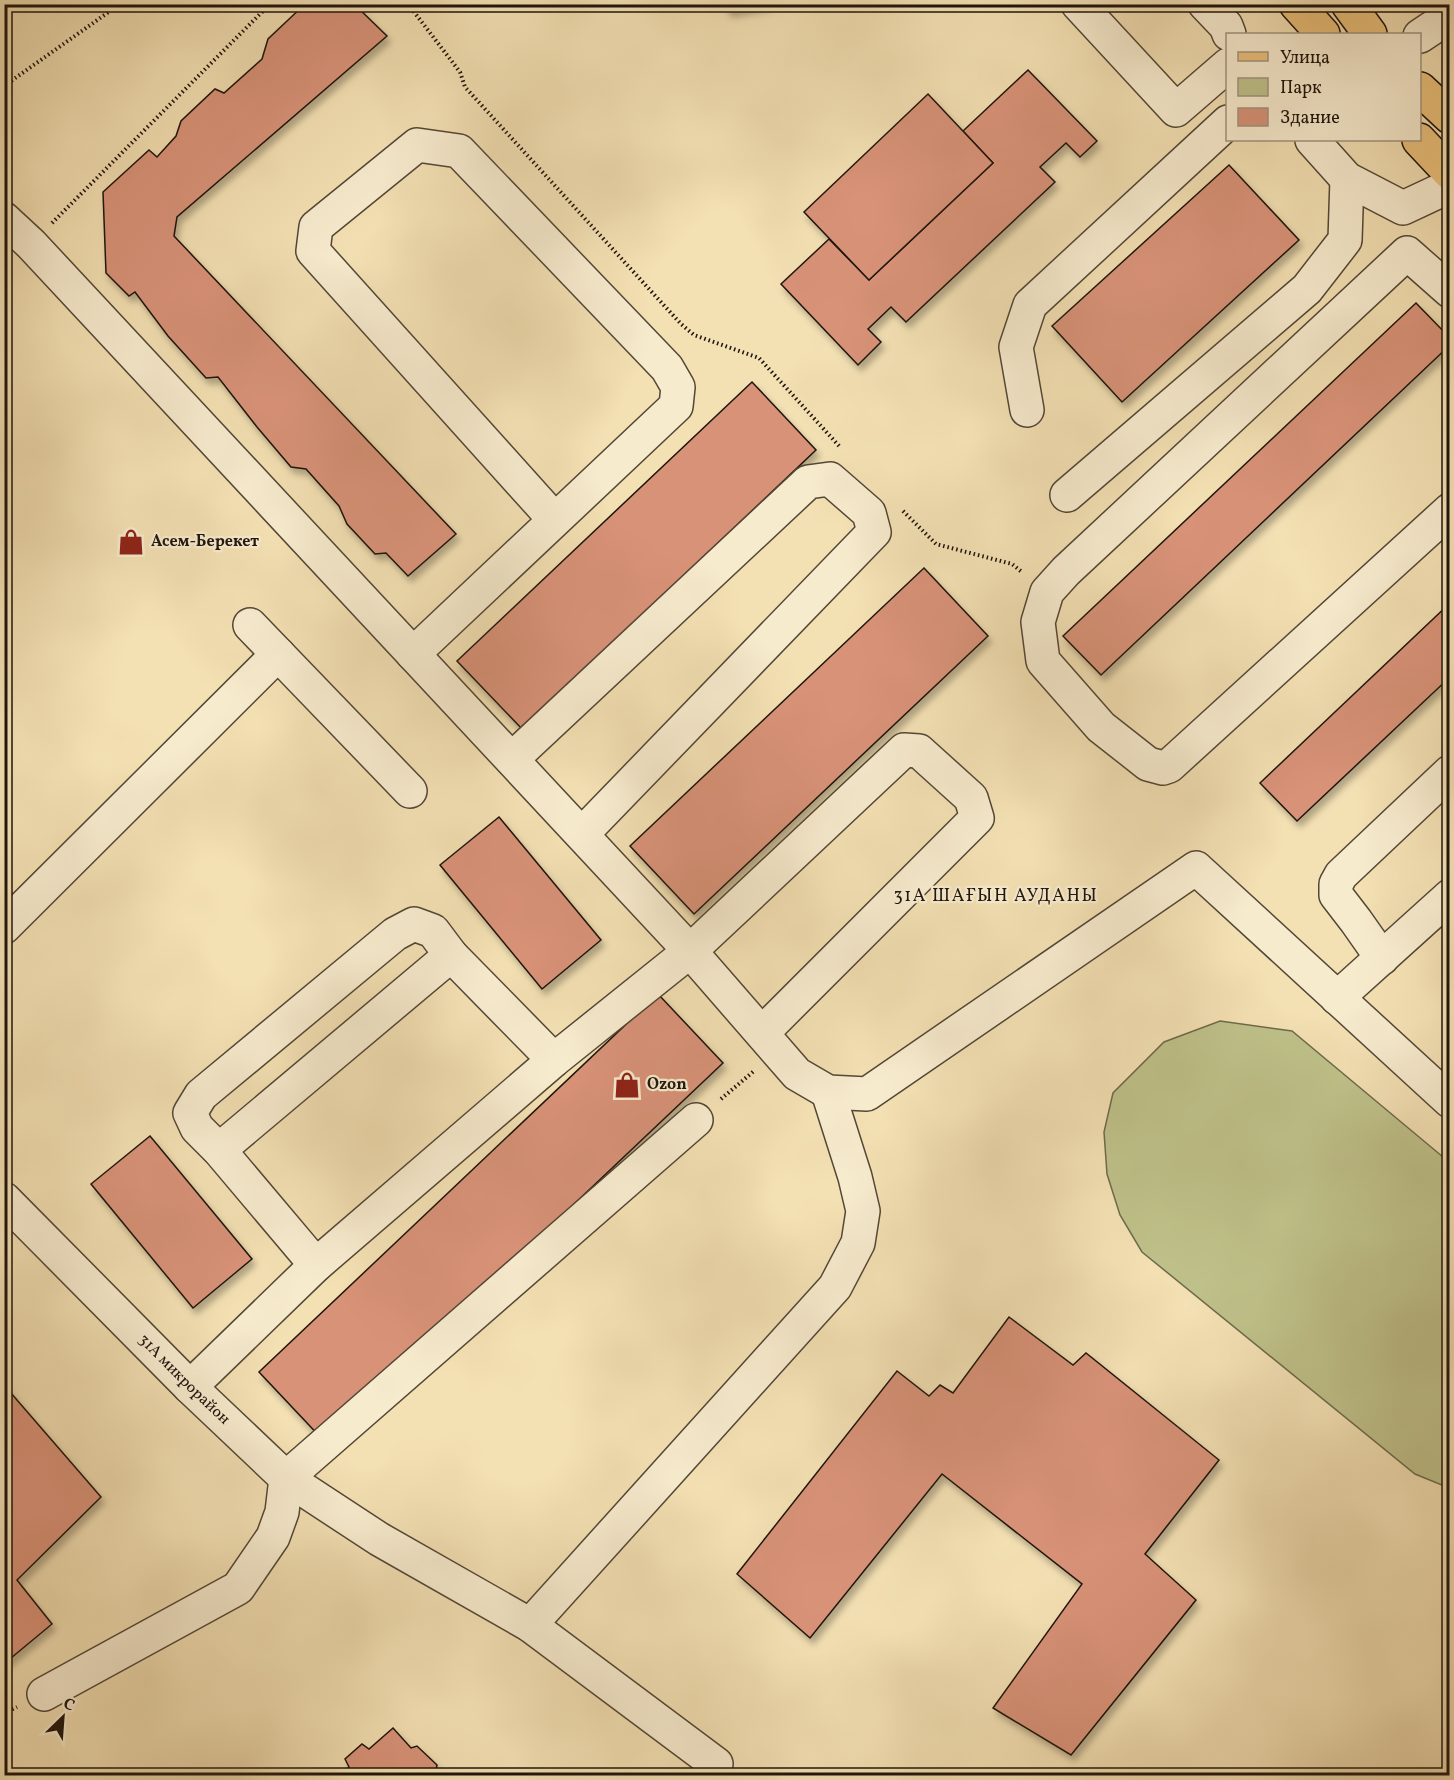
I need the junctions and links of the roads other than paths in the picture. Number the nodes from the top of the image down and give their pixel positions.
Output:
1 (1078, 4) edge
2 (1205, 4) edge
3 (1348, 4) edge
4 (1449, 16) edge
5 (1229, 33) edge
6 (1369, 33) edge
7 (1421, 35) edge
8 (1226, 65) edge
9 (1421, 91) edge
10 (1449, 117) edge
11 (1226, 123) edge
12 (1313, 141) edge
13 (1420, 141) edge
14 (1449, 173) edge
15 (1347, 179) junction
16 (1449, 186) edge
17 (4, 219) edge
18 (1449, 291) edge
19 (1027, 410) dead end
20 (1067, 495) dead end
21 (1449, 510) edge
22 (555, 520) junction
23 (250, 625) dead end
24 (278, 654) junction
25 (413, 654) junction
26 (512, 759) junction
27 (1449, 772) edge
28 (410, 791) dead end
29 (582, 834) junction
30 (1449, 896) edge
31 (4, 927) edge
32 (690, 951) junction
33 (451, 955) junction
34 (1382, 958) junction
35 (1337, 998) junction
36 (770, 1042) junction
37 (554, 1060) junction
38 (828, 1092) junction
39 (1449, 1101) edge
40 (696, 1120) road end
41 (219, 1150) junction
42 (4, 1199) edge
43 (316, 1265) junction
44 (190, 1387) junction
45 (286, 1478) junction
46 (530, 1625) junction
47 (44, 1694) dead end
48 (718, 1772) edge

1 - 8 street
2 - 5 street
3 - 6 main road
4 - 7 street
9 - 10 main road
11 - 19 street
12 - 15 street
13 - 14 main road
15 - 16 street
15 - 20 street
17 - 25 street
18 - 21 street
22 - 22 street
22 - 25 street
23 - 24 street
24 - 28 street
24 - 31 street
25 - 26 street
26 - 29 street
26 - 29 street
27 - 34 street
29 - 32 street
30 - 34 street
32 - 36 street
32 - 36 street
32 - 37 street
33 - 37 street
33 - 41 street
33 - 41 street
34 - 35 street
35 - 38 street
35 - 39 street
36 - 38 street
37 - 43 street
38 - 46 street
40 - 45 street
41 - 43 street
42 - 44 street, 31А микрорайон
43 - 44 street
44 - 45 street, 31А микрорайон
45 - 46 street, 31А микрорайон
45 - 47 street
46 - 48 street, 31А микрорайон

